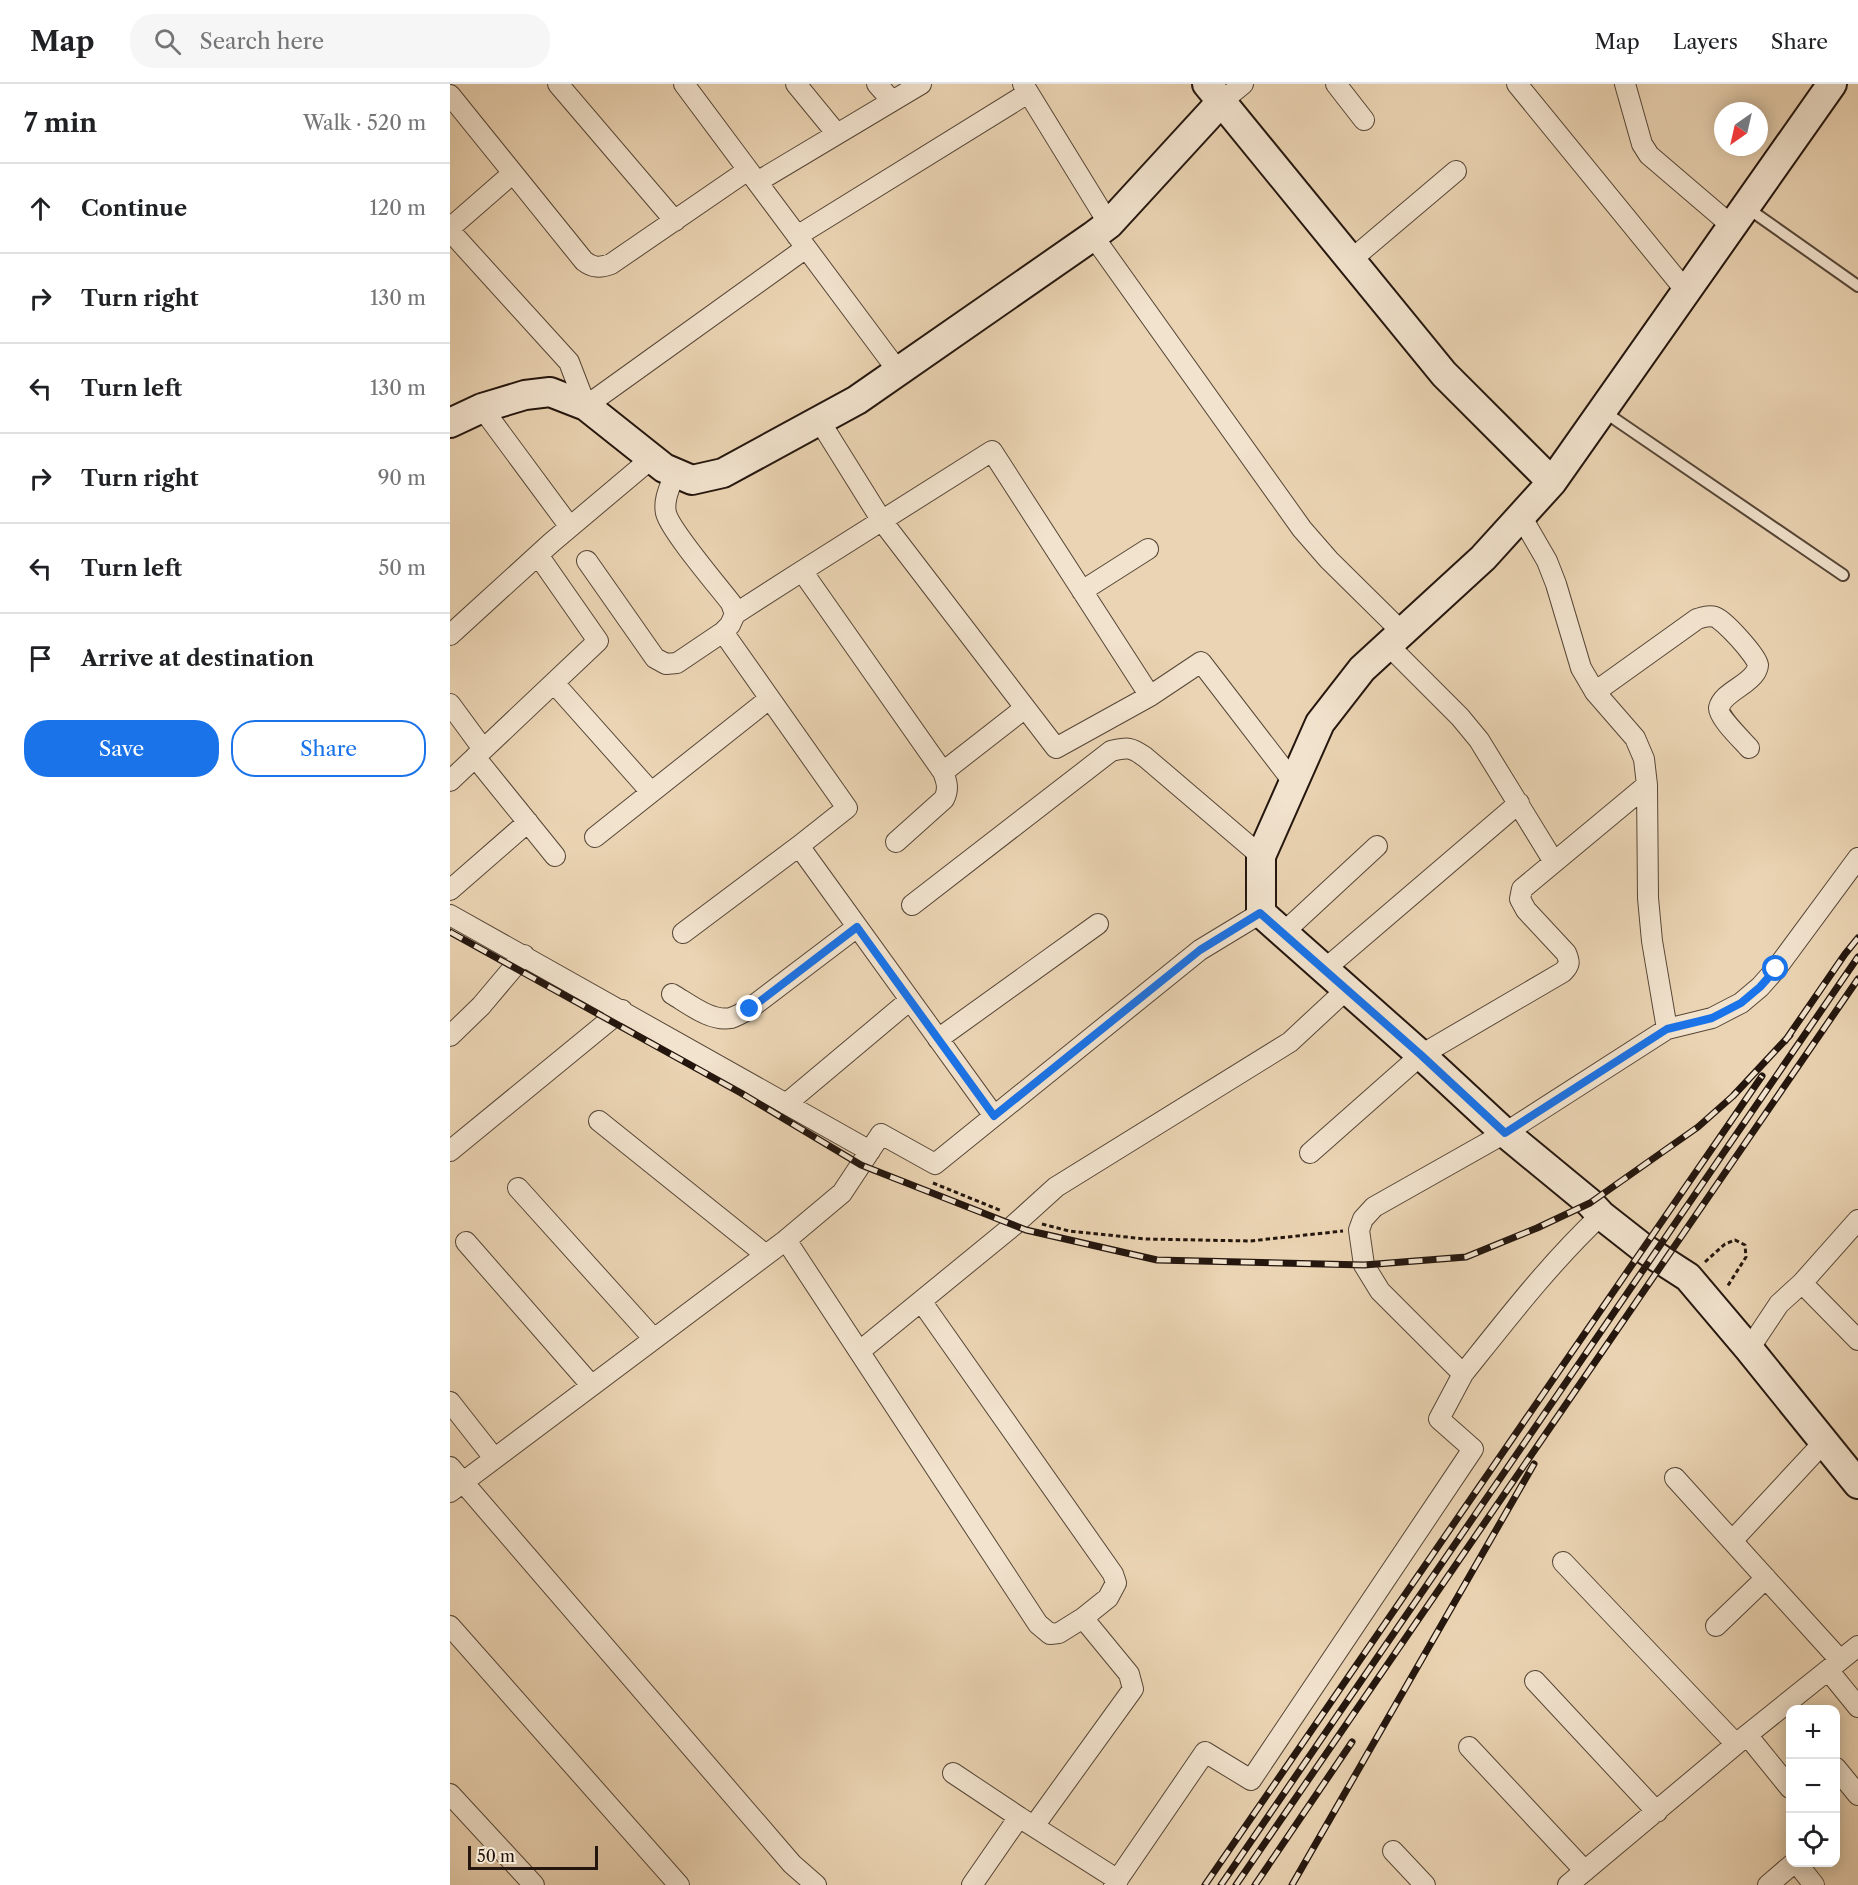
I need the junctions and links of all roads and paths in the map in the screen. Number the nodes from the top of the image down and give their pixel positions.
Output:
1 (558, 84) edge
2 (684, 84) edge
3 (796, 84) edge
4 (877, 84) edge
5 (921, 84) edge
6 (1243, 84) edge
7 (1336, 84) edge
8 (1517, 84) edge
9 (1625, 84) edge
10 (1832, 84) edge
11 (1025, 88) edge
12 (1214, 93) edge
13 (450, 95) edge
14 (892, 101) junction
15 (1364, 120) dead end
16 (837, 134) junction
17 (1456, 171) dead end
18 (513, 173) junction
19 (753, 176) junction
20 (1739, 216) junction
21 (675, 221) junction
22 (450, 229) edge
23 (1101, 230) junction
24 (802, 242) junction
25 (1351, 260) junction
26 (1858, 286) edge
27 (1686, 291) junction
28 (898, 371) junction
29 (586, 406) junction
30 (482, 408) junction
31 (1602, 411) junction
32 (819, 420) junction
33 (450, 423) edge
34 (664, 465) junction
35 (1552, 482) junction
36 (1521, 516) junction
37 (882, 521) junction
38 (570, 527) junction
39 (1148, 549) dead end
40 (538, 555) junction
41 (587, 561) dead end
42 (802, 571) junction
43 (1843, 575) dead end
44 (1082, 591) junction
45 (735, 614) junction
46 (723, 632) junction
47 (450, 635) edge
48 (1395, 639) junction
49 (554, 683) junction
50 (1595, 692) junction
51 (1149, 696) junction
52 (769, 699) junction
53 (450, 704) edge
54 (1025, 708) junction
55 (1749, 748) dead end
56 (479, 753) junction
57 (943, 772) junction
58 (450, 781) edge
59 (1294, 783) junction
60 (1647, 785) junction
61 (651, 792) junction
62 (1519, 803) junction
63 (528, 822) junction
64 (595, 837) dead end
65 (896, 842) dead end
66 (799, 846) junction
67 (1377, 846) dead end
68 (555, 856) dead end
69 (1261, 856) junction
70 (1858, 858) edge
71 (1554, 862) junction
72 (450, 890) edge
73 (912, 905) dead end
74 (1260, 913) junction
75 (450, 915) edge
76 (1098, 924) dead end
77 (857, 927) junction
78 (683, 933) dead end
79 (1283, 933) junction
80 (524, 955) junction
81 (1325, 969) junction
82 (1347, 989) junction
83 (672, 994) dead end
84 (910, 1000) junction
85 (622, 1010) junction
86 (1667, 1029) junction
87 (450, 1036) edge
88 (939, 1039) junction
89 (1421, 1055) junction
90 (786, 1104) junction
91 (994, 1116) junction
92 (599, 1121) dead end
93 (1505, 1133) junction
94 (450, 1151) edge
95 (870, 1151) junction
96 (1310, 1153) dead end
97 (935, 1164) junction
98 (518, 1188) dead end
99 (1601, 1215) junction
100 (1021, 1219) junction
101 (1858, 1220) edge
102 (1359, 1230) junction
103 (786, 1240) junction
104 (466, 1242) dead end
105 (766, 1255) junction
106 (1688, 1277) junction
107 (1802, 1283) junction
108 (921, 1301) junction
109 (1714, 1308) junction
110 (654, 1339) junction
111 (1858, 1340) edge
112 (1749, 1349) junction
113 (860, 1351) junction
114 (1463, 1374) junction
115 (591, 1385) junction
116 (450, 1402) edge
117 (1824, 1442) junction
118 (494, 1458) junction
119 (1675, 1478) dead end
120 (454, 1480) edge
121 (1858, 1484) edge
122 (1732, 1541) junction
123 (1563, 1562) dead end
124 (1766, 1578) junction
125 (1083, 1618) junction
126 (450, 1626) edge
127 (1716, 1626) dead end
128 (1858, 1646) edge
129 (1834, 1665) junction
130 (1535, 1681) dead end
131 (1792, 1705) edge
132 (1858, 1707) edge
133 (1786, 1711) edge
134 (1742, 1740) junction
135 (1469, 1747) dead end
136 (953, 1773) dead end
137 (1840, 1773) edge
138 (1786, 1783) edge
139 (450, 1794) edge
140 (1858, 1795) edge
141 (1657, 1812) junction
142 (1026, 1822) junction
143 (1393, 1851) dead end
144 (1791, 1867) edge
145 (1799, 1867) edge
146 (1585, 1871) junction
147 (1116, 1882) edge
148 (534, 1885) edge
149 (679, 1885) edge
150 (816, 1885) edge
151 (972, 1885) edge
152 (1425, 1885) edge
153 (1569, 1885) edge
154 (1768, 1885) edge
155 (1814, 1885) edge

1 - 21 street
2 - 19 street
3 - 16 street
4 - 14 street
5 - 14 street
6 - 12 street
7 - 15 street
8 - 27 street
9 - 20 street
10 - 20 street
11 - 23 street
11 - 24 street
12 - 23 street
12 - 25 street
13 - 18 street
14 - 16 street
16 - 19 street
17 - 25 street
18 - 21 street
18 - 22 street
19 - 21 street
19 - 24 street
20 - 26 lane
20 - 27 street
22 - 29 street
23 - 28 street
23 - 48 street
24 - 28 street
24 - 29 street
25 - 35 street
27 - 31 street
28 - 32 street
29 - 30 street
29 - 34 street
30 - 33 street
30 - 38 street
31 - 35 street
31 - 43 lane
32 - 34 street
32 - 37 street
34 - 38 street
34 - 45 street
35 - 36 street
36 - 48 street
36 - 50 street
37 - 42 street
37 - 44 street
37 - 54 street
38 - 40 street
39 - 44 street
40 - 47 street
40 - 49 street
41 - 46 street
42 - 45 street
42 - 57 street
44 - 51 street
45 - 46 street
46 - 52 street
48 - 59 street
48 - 62 street
49 - 56 street
49 - 61 street
50 - 55 street
50 - 60 street
51 - 54 street
51 - 59 street
52 - 61 street
52 - 66 street
53 - 56 street
54 - 57 street
56 - 58 street
56 - 63 street
57 - 65 street
59 - 69 street
60 - 71 street
60 - 86 street
61 - 64 street
62 - 71 street
62 - 81 street
63 - 68 street
63 - 72 street
66 - 77 street
66 - 78 street
67 - 79 street
69 - 73 street
69 - 74 street
70 - 86 street
71 - 89 street
74 - 79 street
74 - 91 street
75 - 80 street
76 - 88 street
77 - 83 street
77 - 84 street
79 - 81 street
80 - 85 street
80 - 87 street
81 - 82 street
82 - 89 street
82 - 100 street
84 - 88 street
84 - 90 street
85 - 90 street
85 - 94 street
86 - 93 street
88 - 91 street
89 - 93 street
89 - 96 street
90 - 95 street
91 - 97 street
92 - 105 street
93 - 99 street
93 - 102 street
95 - 97 street
95 - 103 street
97 - 100 path
98 - 110 street
99 - 106 street
99 - 114 street
100 - 102 path
100 - 108 street
101 - 107 street
102 - 114 street
103 - 105 street
103 - 113 street
104 - 115 street
105 - 110 street
106 - 109 street
106 - 109 path
107 - 111 street
107 - 112 street
108 - 113 street
108 - 125 street
109 - 112 street
110 - 115 street
112 - 117 street
113 - 125 street
114 - 147 street
115 - 118 street
116 - 118 street
117 - 121 street
117 - 122 street
118 - 120 street
119 - 122 street
120 - 150 street
122 - 124 street
123 - 134 street
124 - 127 street
124 - 129 street
125 - 142 street
126 - 149 street
128 - 129 street
129 - 131 street
129 - 132 street
130 - 141 street
133 - 134 street
134 - 138 street
134 - 141 street
135 - 146 street
136 - 142 street
137 - 140 street
139 - 148 street
141 - 146 street
142 - 147 street
142 - 151 street
143 - 152 street
144 - 154 street
145 - 155 street
146 - 153 street

